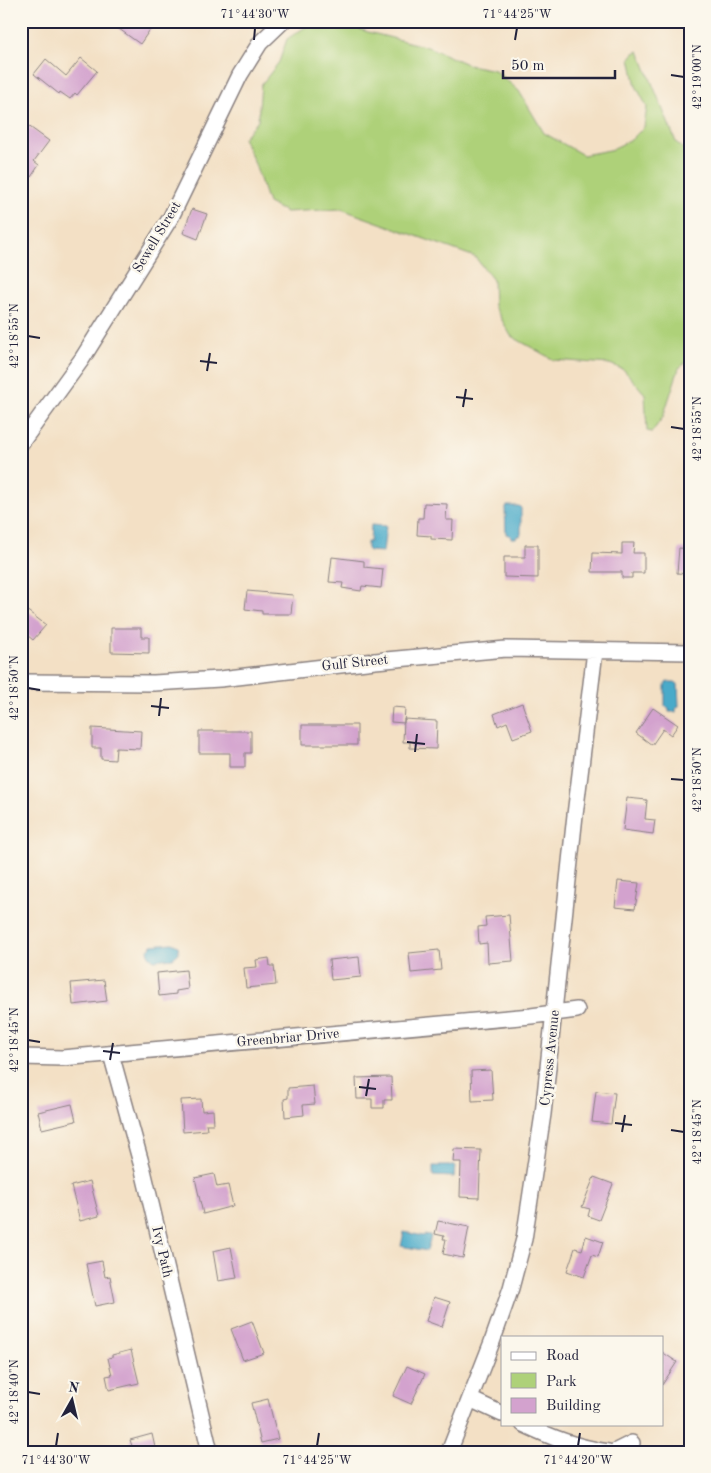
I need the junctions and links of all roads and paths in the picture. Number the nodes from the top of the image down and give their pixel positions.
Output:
1 (282, 23) edge
2 (21, 443) edge
3 (595, 652) junction
4 (690, 652) edge
5 (21, 682) edge
6 (577, 1010) dead end
7 (555, 1013) junction
8 (111, 1054) junction
9 (21, 1058) edge
10 (470, 1399) junction
11 (501, 1414) edge
12 (527, 1426) edge
13 (632, 1443) dead end
14 (210, 1452) edge
15 (449, 1452) edge
16 (608, 1452) edge
17 (614, 1452) edge

1 - 2 street, Sewell Street
3 - 4 street, Gulf Street
3 - 5 street, Gulf Street
3 - 7 street, Cypress Avenue
6 - 7 street, Greenbriar Drive
7 - 8 street, Greenbriar Drive
7 - 10 street, Cypress Avenue
8 - 9 street, Greenbriar Drive
8 - 14 street, Ivy Path
10 - 11 street
10 - 15 street, Cypress Avenue
12 - 16 street
13 - 17 street

